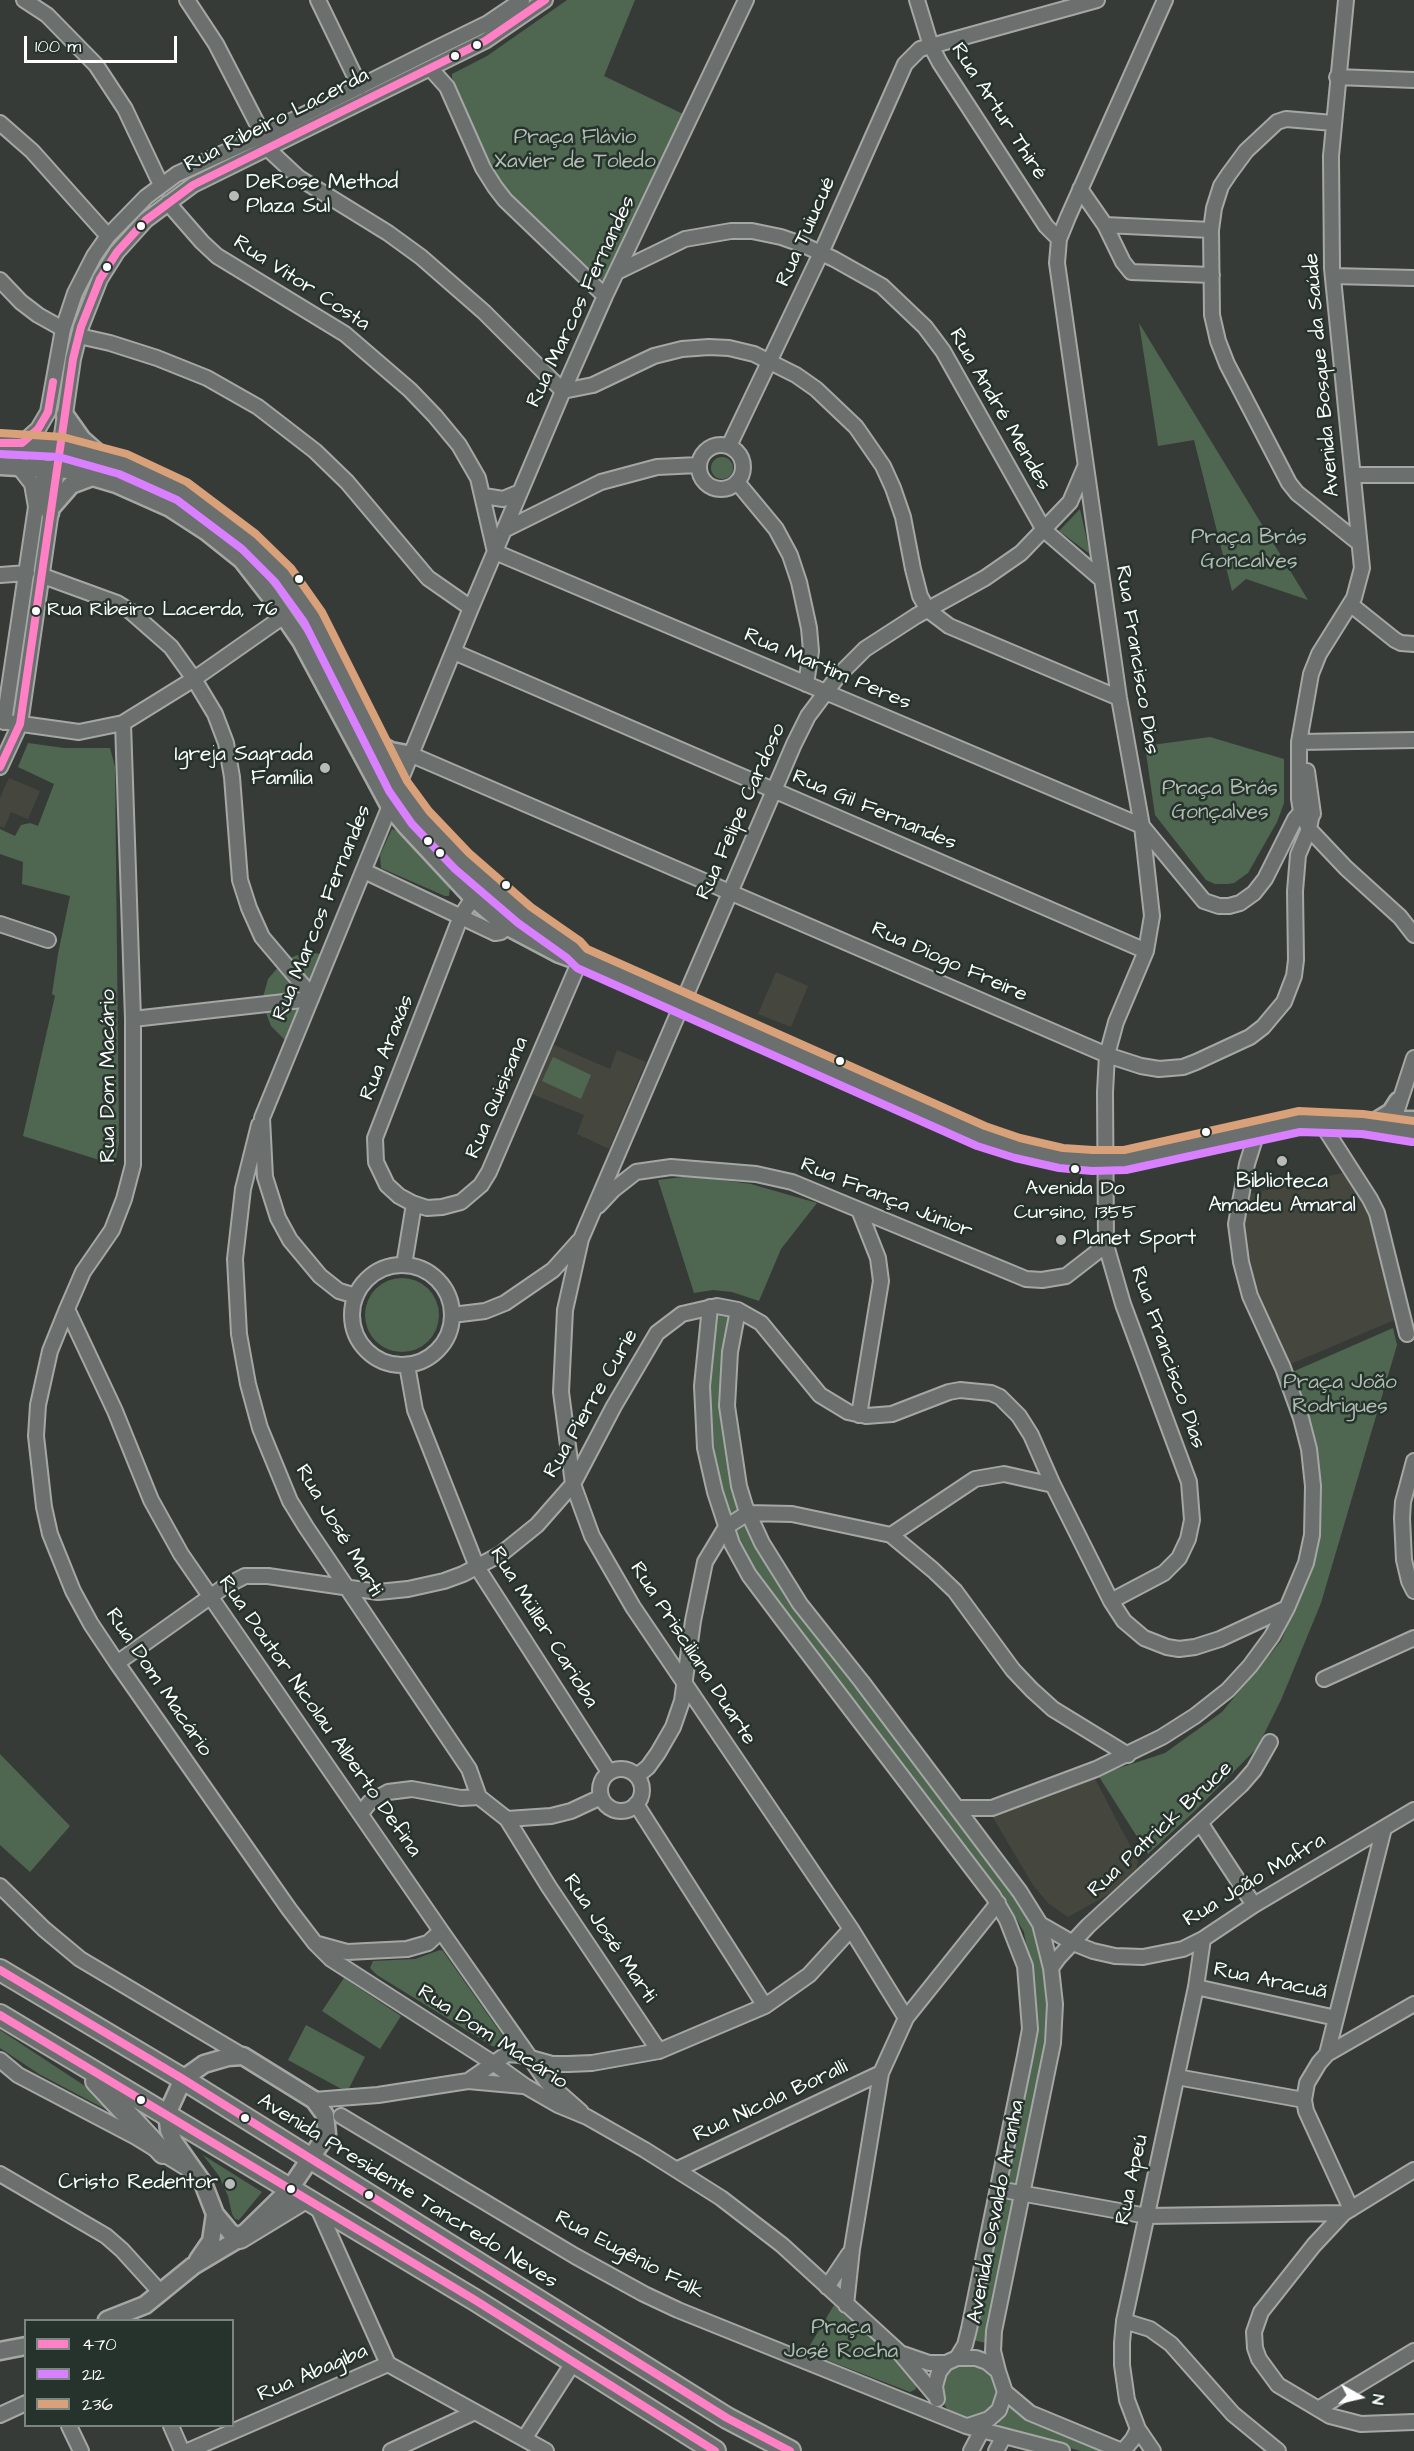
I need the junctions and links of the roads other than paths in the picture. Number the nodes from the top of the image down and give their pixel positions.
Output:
1 (24, 0) edge
2 (187, 0) edge
3 (318, 0) edge
4 (522, 0) edge
5 (545, 0) edge
6 (746, 0) edge
7 (917, 0) edge
8 (1098, 0) edge
9 (1346, 0) edge
10 (1163, 1) edge
11 (931, 46) junction
12 (430, 68) junction
13 (1337, 77) junction
14 (1414, 80) edge
15 (360, 87) junction
16 (0, 123) edge
17 (1333, 123) junction
18 (262, 135) junction
19 (268, 149) junction
20 (161, 185) junction
21 (1080, 189) junction
22 (168, 203) junction
23 (1105, 225) junction
24 (1211, 230) junction
25 (108, 236) junction
26 (1059, 239) junction
27 (821, 253) junction
28 (617, 272) junction
29 (1212, 275) junction
30 (1336, 276) junction
31 (1414, 278) edge
32 (0, 280) edge
33 (605, 296) junction
34 (63, 329) junction
35 (79, 336) junction
36 (770, 362) junction
37 (563, 391) junction
38 (65, 414) junction
39 (0, 443) edge
40 (22, 443) junction
41 (729, 446) junction
42 (61, 447) junction
43 (102, 456) junction
44 (698, 465) junction
45 (0, 466) edge
46 (18, 466) junction
47 (1085, 466) junction
48 (49, 468) junction
49 (1354, 475) junction
50 (1414, 475) edge
51 (95, 476) junction
52 (737, 482) junction
53 (520, 492) junction
54 (484, 496) junction
55 (1070, 502) junction
56 (51, 511) junction
57 (1093, 513) junction
58 (504, 530) junction
59 (1044, 530) junction
60 (1359, 543) junction
61 (495, 552) junction
62 (27, 573) junction
63 (0, 575) edge
64 (43, 576) junction
65 (1101, 579) junction
66 (1350, 604) junction
67 (471, 608) junction
68 (928, 610) junction
69 (284, 616) junction
70 (1414, 645) edge
71 (454, 652) junction
72 (194, 679) junction
73 (806, 684) junction
74 (824, 692) junction
75 (1119, 698) junction
76 (2, 721) edge
77 (123, 723) junction
78 (20, 724) junction
79 (1302, 739) junction
80 (1414, 740) edge
81 (376, 743) junction
82 (412, 755) junction
83 (0, 767) edge
84 (399, 786) junction
85 (774, 791) junction
86 (390, 807) junction
87 (1308, 811) junction
88 (1142, 826) junction
89 (1308, 830) junction
90 (1279, 851) junction
91 (1334, 854) junction
92 (1297, 863) junction
93 (364, 871) junction
94 (731, 891) junction
95 (473, 898) junction
96 (525, 915) junction
97 (461, 916) junction
98 (0, 924) edge
99 (506, 926) junction
100 (1414, 935) edge
101 (48, 940) dead end
102 (1146, 951) junction
103 (581, 958) junction
104 (311, 998) junction
105 (682, 1005) junction
106 (133, 1019) junction
107 (1107, 1055) junction
108 (1414, 1058) edge
109 (1401, 1094) junction
110 (262, 1118) junction
111 (1320, 1120) junction
112 (1369, 1123) junction
113 (1408, 1125) edge
114 (1258, 1129) junction
115 (620, 1145) junction
116 (1107, 1162) junction
117 (636, 1172) junction
118 (414, 1204) junction
119 (859, 1210) junction
120 (590, 1218) junction
121 (893, 1223) junction
122 (581, 1239) junction
123 (872, 1241) junction
124 (1106, 1245) junction
125 (404, 1265) junction
126 (554, 1270) junction
127 (572, 1274) junction
128 (356, 1296) junction
129 (710, 1307) junction
130 (67, 1309) junction
131 (738, 1310) junction
132 (452, 1316) junction
133 (1407, 1334) dead end
134 (407, 1365) junction
135 (727, 1406) junction
136 (703, 1409) junction
137 (859, 1415) junction
138 (1414, 1463) edge
139 (1043, 1464) junction
140 (1017, 1475) junction
141 (573, 1484) junction
142 (1053, 1485) junction
143 (748, 1514) junction
144 (726, 1527) junction
145 (891, 1535) junction
146 (477, 1567) junction
147 (345, 1588) junction
148 (1414, 1592) edge
149 (210, 1597) junction
150 (1111, 1601) junction
151 (800, 1604) junction
152 (1287, 1608) junction
153 (782, 1619) junction
154 (1246, 1627) junction
155 (1272, 1636) junction
156 (1414, 1638) edge
157 (117, 1663) junction
158 (1324, 1679) dead end
159 (685, 1684) junction
160 (871, 1694) junction
161 (852, 1711) junction
162 (1270, 1742) dead end
163 (1128, 1755) junction
164 (609, 1772) junction
165 (638, 1776) junction
166 (934, 1778) junction
167 (915, 1792) junction
168 (479, 1797) junction
169 (601, 1797) junction
170 (636, 1804) junction
171 (958, 1808) junction
172 (992, 1808) junction
173 (1414, 1810) edge
174 (361, 1813) junction
175 (507, 1819) junction
176 (1201, 1824) junction
177 (1384, 1828) junction
178 (978, 1834) junction
179 (0, 1886) edge
180 (998, 1903) junction
181 (1254, 1905) junction
182 (1040, 1924) junction
183 (851, 1929) junction
184 (441, 1931) junction
185 (1203, 1939) junction
186 (315, 1943) junction
187 (1073, 1943) junction
188 (376, 1952) junction
189 (1051, 1968) junction
190 (0, 1970) edge
191 (361, 1979) junction
192 (1196, 1987) junction
193 (1414, 2004) edge
194 (765, 2006) junction
195 (0, 2015) edge
196 (906, 2018) junction
197 (1336, 2018) junction
198 (207, 2035) junction
199 (1026, 2050) junction
200 (659, 2051) junction
201 (1327, 2054) junction
202 (1051, 2055) junction
203 (243, 2056) junction
204 (531, 2059) junction
205 (0, 2060) edge
206 (493, 2063) junction
207 (592, 2063) junction
208 (79, 2064) junction
209 (204, 2064) junction
210 (881, 2073) junction
211 (1177, 2077) junction
212 (183, 2079) junction
213 (468, 2081) junction
214 (548, 2082) junction
215 (525, 2086) junction
216 (378, 2095) junction
217 (314, 2100) junction
218 (1304, 2100) junction
219 (167, 2114) junction
220 (341, 2116) junction
221 (587, 2117) junction
222 (327, 2134) junction
223 (163, 2153) junction
224 (309, 2160) junction
225 (678, 2169) junction
226 (1414, 2170) edge
227 (195, 2173) junction
228 (0, 2174) edge
229 (998, 2189) junction
230 (1022, 2193) junction
231 (304, 2199) junction
232 (1348, 2211) junction
233 (215, 2214) junction
234 (1147, 2216) junction
235 (240, 2238) junction
236 (852, 2249) junction
237 (193, 2266) junction
238 (827, 2287) junction
239 (161, 2293) junction
240 (145, 2305) junction
241 (846, 2305) junction
242 (110, 2319) edge
243 (134, 2319) edge
244 (1124, 2321) junction
245 (24, 2346) edge
246 (0, 2351) edge
247 (1414, 2351) edge
248 (899, 2352) junction
249 (952, 2361) junction
250 (573, 2363) junction
251 (388, 2364) junction
252 (998, 2371) junction
253 (1005, 2392) junction
254 (935, 2395) junction
255 (24, 2404) edge
256 (1318, 2409) junction
257 (475, 2412) junction
258 (0, 2415) edge
259 (945, 2417) junction
260 (1414, 2422) edge
261 (966, 2426) junction
262 (69, 2427) edge
263 (171, 2427) edge
264 (1138, 2429) junction
265 (982, 2430) junction
266 (1004, 2436) junction
267 (524, 2439) junction
268 (81, 2451) edge
269 (182, 2451) edge
270 (188, 2451) edge
271 (391, 2451) edge
272 (546, 2451) edge
273 (715, 2451) edge
274 (790, 2451) edge
275 (971, 2451) edge
276 (996, 2451) edge
277 (1062, 2451) edge
278 (1122, 2451) edge
279 (1152, 2451) edge
280 (1278, 2451) edge

1 - 20 street
2 - 18 street
3 - 15 street
4 - 15 street, Rua Ribeiro Lacerda
5 - 12 street, Rua Ribeiro Lacerda
6 - 28 street, Rua Marcos Fernandes
7 - 11 street, Rua Artur Thiré
8 - 11 street, Rua Tuiucué
9 - 13 street, Avenida Bosque da Saúde
10 - 21 street
11 - 26 street, Rua Artur Thiré
11 - 27 street, Rua Tuiucué
12 - 19 street, Rua Ribeiro Lacerda
12 - 33 street
13 - 14 street
13 - 17 street, Avenida Bosque da Saúde
15 - 18 street, Rua Ribeiro Lacerda
16 - 25 street
17 - 24 street
17 - 30 street, Avenida Bosque da Saúde
18 - 20 street, Rua Ribeiro Lacerda
19 - 22 street, Rua Ribeiro Lacerda
19 - 37 street
20 - 25 street, Rua Ribeiro Lacerda
21 - 23 street
21 - 26 street
22 - 35 street, Rua Ribeiro Lacerda
22 - 54 street, Rua Vitor Costa
23 - 24 street
23 - 29 street
24 - 29 street
25 - 34 street, Rua Ribeiro Lacerda
26 - 47 street, Rua Francisco Dias
27 - 28 street, Rua André Mendes
27 - 36 street, Rua Tuiucué
27 - 59 street, Rua André Mendes
28 - 33 street, Rua Marcos Fernandes
29 - 60 street
30 - 31 street
30 - 49 street, Avenida Bosque da Saúde
32 - 34 street
33 - 37 street, Rua Marcos Fernandes
34 - 40 street, Rua Ribeiro Lacerda
35 - 38 street, Rua Ribeiro Lacerda
35 - 67 street
36 - 37 street
36 - 41 street, Rua Tuiucué
36 - 68 street
37 - 53 street, Rua Marcos Fernandes
38 - 42 street, Rua Ribeiro Lacerda
38 - 43 main road
39 - 40 main road
40 - 42 main road
40 - 48 main road
41 - 44 street
41 - 52 street
42 - 43 main road
42 - 48 street, Rua Ribeiro Lacerda
43 - 81 main road
44 - 52 street
44 - 58 street
45 - 46 main road
46 - 48 main road
46 - 62 street
47 - 55 street, Rua Felipe Cardoso
47 - 57 street, Rua Francisco Dias
48 - 51 main road
48 - 56 main road
49 - 50 street
49 - 60 street, Avenida Bosque da Saúde
51 - 56 main road
51 - 69 main road
52 - 73 street
53 - 54 street
53 - 58 street, Rua Marcos Fernandes
54 - 61 street, Rua Vitor Costa
55 - 57 street
55 - 59 street, Rua Felipe Cardoso
56 - 64 street
57 - 65 street, Rua Francisco Dias
58 - 61 street, Rua Marcos Fernandes
59 - 65 street, Rua André Mendes
59 - 68 street, Rua Felipe Cardoso
60 - 66 street, Avenida Bosque da Saúde
61 - 67 street, Rua Marcos Fernandes
61 - 73 street, Rua Martim Peres
62 - 63 street
62 - 76 street
64 - 72 street
64 - 78 street
65 - 75 street, Rua Francisco Dias
66 - 70 street
66 - 79 street, Avenida Bosque da Saúde
67 - 71 street, Rua Marcos Fernandes
68 - 74 street, Rua Felipe Cardoso
68 - 75 street
69 - 72 street
69 - 86 main road
71 - 82 street, Rua Marcos Fernandes
71 - 85 street, Rua Gil Fernandes
72 - 77 street
72 - 104 street
73 - 74 street, Rua Martim Peres
74 - 85 street, Rua Felipe Cardoso
74 - 88 street, Rua Martim Peres
75 - 88 street, Rua Francisco Dias
76 - 78 street
77 - 78 street
77 - 106 street, Rua Dom Macário
78 - 83 street
79 - 80 street
79 - 87 street, Avenida Bosque da Saúde
81 - 82 main road
81 - 84 main road
82 - 84 street, Rua Marcos Fernandes
82 - 94 street, Rua Diogo Freire
84 - 86 street, Rua Marcos Fernandes
84 - 96 main road
85 - 94 street, Rua Felipe Cardoso
85 - 102 street, Rua Gil Fernandes
86 - 93 street, Rua Marcos Fernandes
86 - 95 main road
87 - 89 street, Avenida Bosque da Saúde
87 - 90 street
87 - 91 street, Avenida Bosque da Saúde
88 - 90 street
88 - 102 street, Rua Francisco Dias
89 - 91 street, Avenida Bosque da Saúde
89 - 92 street, Rua Diogo Freire
90 - 92 street
91 - 100 street, Avenida Bosque da Saúde
92 - 107 street, Rua Diogo Freire
93 - 97 street
93 - 104 street, Rua Marcos Fernandes
94 - 105 street, Rua Felipe Cardoso
94 - 107 street, Rua Diogo Freire
95 - 96 main road
95 - 97 street, Rua Araxás
95 - 99 main road
96 - 103 main road
97 - 99 street
97 - 118 street, Rua Araxás
98 - 101 street
99 - 103 main road
102 - 107 street, Rua Francisco Dias
103 - 105 main road
103 - 118 street, Rua Quisisana
104 - 106 street
104 - 110 street, Rua Marcos Fernandes
105 - 115 street, Rua Felipe Cardoso
105 - 116 main road
106 - 130 street, Rua Dom Macário
107 - 116 street, Rua Francisco Dias
108 - 109 street
109 - 112 main road
109 - 113 street
110 - 128 street, Rua Marcos Fernandes
110 - 147 street, Rua José Marti
111 - 112 main road
111 - 114 main road
111 - 133 street
112 - 113 main road
114 - 116 main road
114 - 152 street
115 - 117 street
115 - 120 street, Rua Felipe Cardoso
116 - 124 street, Rua Francisco Dias
117 - 119 street, Rua França Júnior
117 - 120 street
118 - 125 street
119 - 121 street, Rua França Júnior
119 - 123 street
120 - 122 street, Rua Felipe Cardoso
121 - 123 street
121 - 124 street, Rua França Júnior
122 - 126 street, Rua Felipe Cardoso
122 - 127 street, Rua Felipe Cardoso
123 - 137 street
124 - 150 street, Rua Francisco Dias
125 - 128 street
125 - 132 street
126 - 127 street
126 - 132 street, Rua Felipe Cardoso
127 - 141 street, Rua Prisciliana Duarte
128 - 134 street
129 - 131 street, Rua Pierre Curie
129 - 136 street, Avenida Osvaldo Aranha
129 - 141 street, Rua Pierre Curie
130 - 149 street, Rua Doutor Nicolau Alberto Defina
130 - 157 street, Rua Dom Macário
131 - 135 street
131 - 137 street, Rua Pierre Curie
132 - 134 street
134 - 146 street, Rua Müller Carioba
135 - 136 street
135 - 143 street
136 - 144 street, Avenida Osvaldo Aranha
137 - 139 street, Rua Pierre Curie
138 - 148 street
139 - 140 street
139 - 142 street, Rua Pierre Curie
140 - 142 street
140 - 145 street
141 - 146 street, Rua Pierre Curie
141 - 159 street, Rua Prisciliana Duarte
142 - 150 street, Rua Pierre Curie
143 - 144 street
143 - 145 street
143 - 151 street
144 - 153 street, Avenida Osvaldo Aranha
144 - 159 street
145 - 163 street
146 - 147 street, Rua Pierre Curie
146 - 164 street, Rua Müller Carioba
147 - 149 street, Rua Pierre Curie
147 - 168 street, Rua José Marti
149 - 157 street, Rua Pierre Curie
149 - 174 street, Rua Doutor Nicolau Alberto Defina
150 - 154 street, Rua Pierre Curie
151 - 153 street
151 - 160 street
152 - 154 street, Rua Pierre Curie
152 - 155 street
153 - 161 street, Avenida Osvaldo Aranha
154 - 155 street
155 - 163 street
156 - 158 street
157 - 186 street, Rua Dom Macário
159 - 165 street
159 - 183 street, Rua Prisciliana Duarte
160 - 161 street
160 - 166 street
161 - 167 street, Avenida Osvaldo Aranha
162 - 176 street, Rua Patrick Bruce
163 - 172 street
164 - 165 street
164 - 169 street
165 - 170 street
166 - 167 street
166 - 171 street
167 - 180 street, Avenida Osvaldo Aranha
168 - 174 street
168 - 175 street
169 - 170 street
169 - 175 street
170 - 194 street
171 - 172 street
171 - 178 street
172 - 178 street
173 - 177 street, Rua João Mafra
174 - 184 street, Rua Doutor Nicolau Alberto Defina
175 - 200 street, Rua José Marti
176 - 181 street
176 - 187 street, Rua Patrick Bruce
177 - 181 street, Rua João Mafra
177 - 197 street
178 - 182 street
179 - 198 street
180 - 196 street
180 - 199 street, Avenida Osvaldo Aranha
181 - 185 street, Rua João Mafra
182 - 187 street, Rua João Mafra
182 - 189 street, Avenida Osvaldo Aranha
183 - 194 street
183 - 196 street, Rua Prisciliana Duarte
184 - 188 street
184 - 204 street, Rua Doutor Nicolau Alberto Defina
185 - 187 street, Rua João Mafra
185 - 192 street, Rua Apeú
186 - 188 street
186 - 191 street, Rua Dom Macário
187 - 189 street
188 - 191 street
189 - 202 street, Avenida Osvaldo Aranha
190 - 212 highway, Avenida Presidente Tancredo Neves
191 - 206 street, Rua Dom Macário
192 - 197 street, Rua Aracuã
192 - 211 street, Rua Apeú
193 - 201 street
194 - 200 street
195 - 208 highway
196 - 210 street
197 - 201 street
198 - 203 street
198 - 209 street
199 - 202 street
199 - 229 street, Avenida Osvaldo Aranha
200 - 207 street
201 - 218 street
202 - 230 street, Avenida Osvaldo Aranha
203 - 209 main road
203 - 217 main road
204 - 206 street
204 - 207 street
204 - 214 street, Rua Doutor Nicolau Alberto Defina
205 - 223 street
206 - 213 street
206 - 215 street, Rua Dom Macário
207 - 214 street
208 - 219 highway
208 - 223 highway
209 - 212 main road
210 - 225 street, Rua Nicola Boralli
210 - 236 street
211 - 218 street
211 - 234 street, Rua Apeú
212 - 219 main road
212 - 224 highway, Avenida Presidente Tancredo Neves
213 - 215 street
213 - 216 street
214 - 215 street
214 - 221 street, Rua Doutor Nicolau Alberto Defina
215 - 221 street, Rua Dom Macário
216 - 217 street
216 - 220 street
217 - 222 main road
218 - 232 street
219 - 227 main road
219 - 231 highway
220 - 222 street
220 - 259 street, Rua Eugênio Falk
221 - 225 street, Rua Dom Macário
222 - 224 main road
223 - 227 street
224 - 231 main road
224 - 274 highway, Avenida Presidente Tancredo Neves
225 - 238 street, Rua Dom Macário
226 - 232 street
227 - 233 main road
228 - 239 street
229 - 230 street
229 - 249 street, Avenida Osvaldo Aranha
230 - 234 street
230 - 252 street, Avenida Osvaldo Aranha
231 - 235 highway
231 - 250 highway
231 - 251 street
232 - 234 street
232 - 256 street
233 - 235 main road
233 - 237 main road
234 - 244 street, Rua Apeú
235 - 237 main road
236 - 238 street
236 - 241 street
237 - 239 main road
238 - 241 street, Rua Dom Macário
239 - 240 main road
240 - 242 main road
240 - 243 street
241 - 248 street, Rua Dom Macário
244 - 264 street, Rua Apeú
244 - 280 street
245 - 246 main road
247 - 256 street
248 - 249 street, Rua Dom Macário
248 - 254 street, Rua Dom Macário
249 - 252 street
249 - 254 street
250 - 267 street
250 - 273 highway
251 - 257 street, Rua Abagiba
251 - 270 street, Rua Abagiba
252 - 253 street
253 - 261 street
253 - 278 street
254 - 259 street
255 - 258 street
256 - 260 street
257 - 267 street, Rua Abagiba
257 - 271 street
259 - 261 street
261 - 265 street
262 - 268 street
263 - 269 street
264 - 278 street
264 - 279 street, Rua Apeú
265 - 266 street
265 - 275 street
266 - 276 street
266 - 277 street
267 - 272 street, Rua Abagiba

